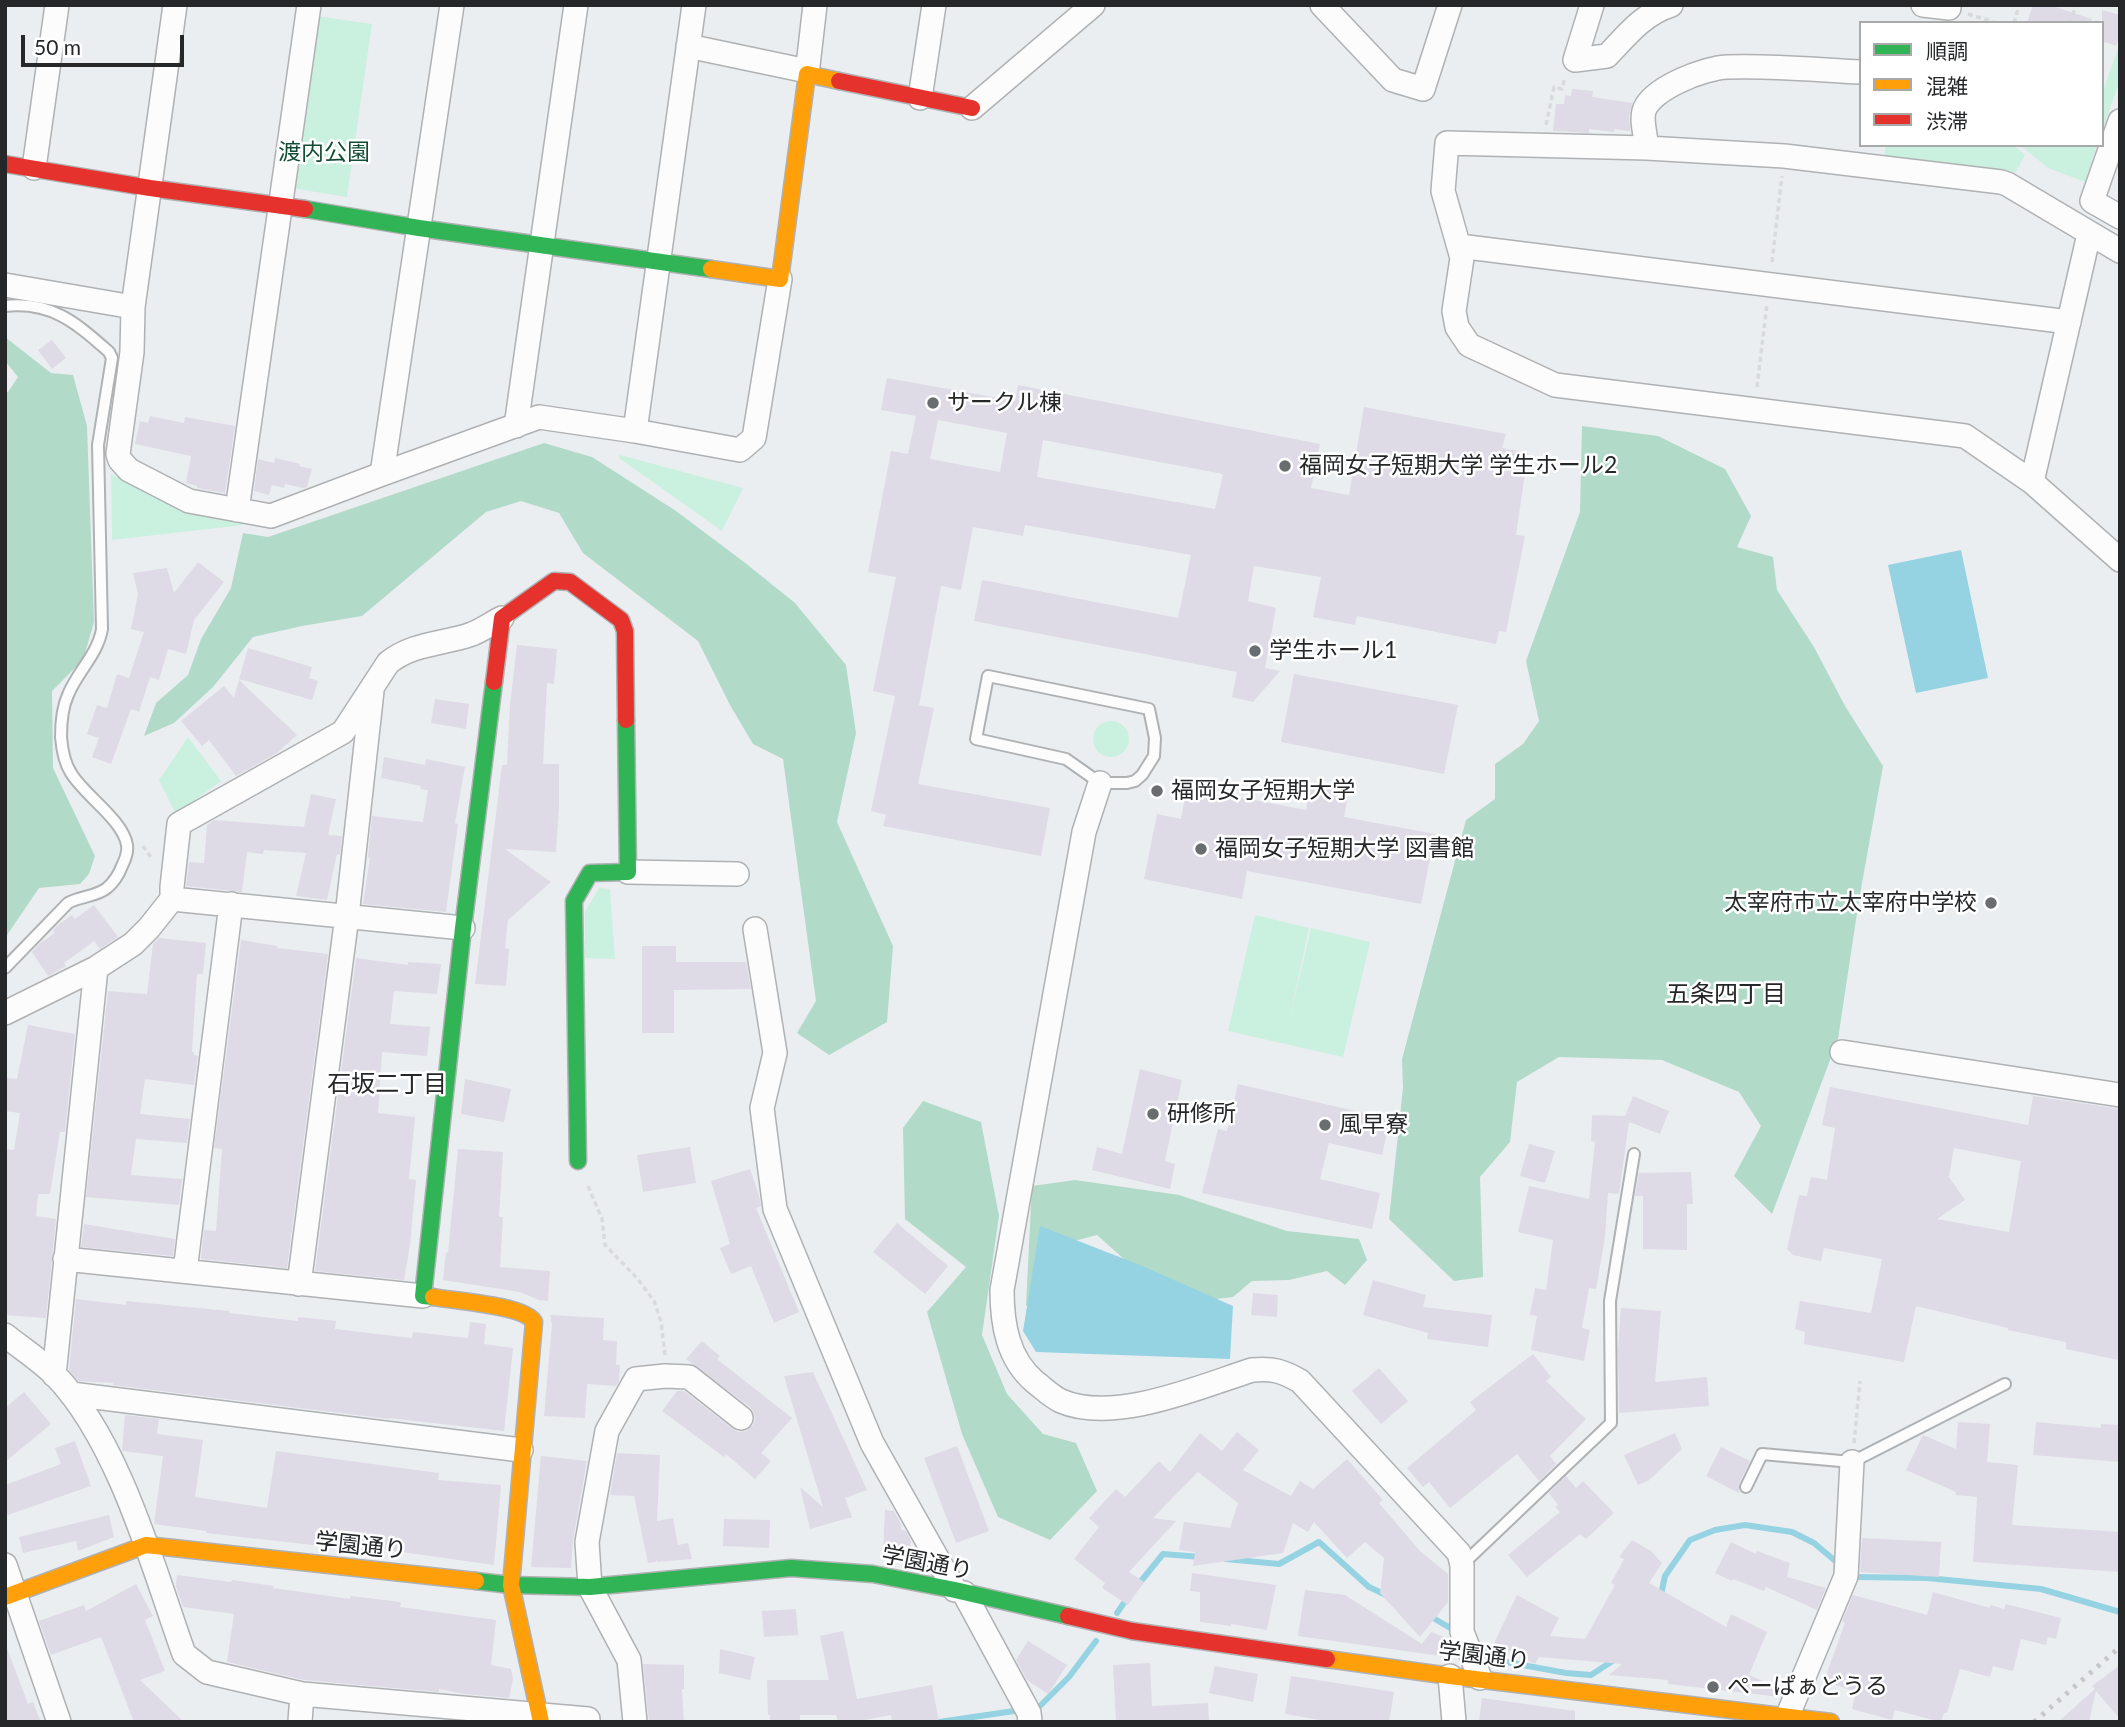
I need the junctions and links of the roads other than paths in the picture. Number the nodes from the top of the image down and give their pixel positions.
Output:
1 (57, 5) edge
2 (175, 5) edge
3 (309, 5) edge
4 (452, 5) edge
5 (576, 5) edge
6 (694, 5) edge
7 (816, 5) edge
8 (934, 5) edge
9 (1093, 5) edge
10 (1322, 5) edge
11 (1450, 5) edge
12 (1592, 5) edge
13 (1671, 5) edge
14 (1923, 5) edge
15 (1948, 12) edge
16 (688, 46) junction
17 (807, 72) junction
18 (1859, 72) edge
19 (920, 98) junction
20 (972, 108) joint
21 (2120, 121) edge
22 (1647, 148) junction
23 (5, 164) edge
24 (34, 168) junction
25 (150, 188) junction
26 (279, 205) junction
27 (2120, 217) edge
28 (419, 228) junction
29 (2089, 234) junction
30 (541, 245) junction
31 (1459, 246) junction
32 (2120, 251) edge
33 (657, 260) junction
34 (780, 279) junction
35 (5, 285) edge
36 (5, 306) edge
37 (133, 307) junction
38 (2069, 322) junction
39 (516, 426) junction
40 (635, 431) junction
41 (382, 474) junction
42 (2032, 482) junction
43 (237, 510) junction
44 (2120, 560) edge
45 (502, 618) junction
46 (372, 687) junction
47 (1100, 783) junction
48 (628, 872) junction
49 (737, 873) dead end
50 (172, 899) junction
51 (231, 904) junction
52 (347, 916) junction
53 (463, 928) junction
54 (755, 929) dead end
55 (5, 968) edge
56 (96, 968) junction
57 (5, 1013) edge
58 (1842, 1052) dead end
59 (2120, 1095) edge
60 (1634, 1154) dead end
61 (578, 1161) road end
62 (65, 1259) junction
63 (186, 1271) junction
64 (299, 1284) junction
65 (423, 1296) junction
66 (5, 1335) edge
67 (54, 1375) junction
68 (2005, 1384) dead end
69 (71, 1394) junction
70 (741, 1418) dead end
71 (521, 1450) junction
72 (1852, 1462) junction
73 (1746, 1487) dead end
74 (145, 1545) junction
75 (5, 1565) edge
76 (1462, 1565) junction
77 (511, 1585) junction
78 (590, 1587) junction
79 (960, 1591) junction
80 (11, 1595) edge
81 (1450, 1676) junction
82 (1480, 1678) junction
83 (302, 1694) junction
84 (541, 1719) edge
85 (587, 1719) dead end
86 (1786, 1719) edge
87 (59, 1722) edge
88 (300, 1722) edge
89 (635, 1722) edge
90 (1030, 1722) edge
91 (1454, 1722) edge
92 (1831, 1722) edge

1 - 24 street
2 - 25 street
3 - 26 street
4 - 28 street
5 - 30 street
6 - 16 street
7 - 17 street
8 - 19 street
9 - 20 street
10 - 11 street
12 - 13 street
14 - 15 street
16 - 17 street
16 - 33 street
17 - 19 street
17 - 34 street
18 - 22 street
19 - 20 street
21 - 27 street
22 - 29 street
22 - 31 street
23 - 24 street
24 - 25 street
25 - 26 street
25 - 37 street
26 - 28 street
26 - 43 street
28 - 30 street
28 - 41 street
29 - 32 street
29 - 38 street
30 - 33 street
30 - 39 street
31 - 38 street
31 - 42 street
33 - 34 street
33 - 40 street
34 - 40 street
35 - 37 street
36 - 55 lane
37 - 43 street
38 - 42 street
39 - 40 street
39 - 41 street
41 - 43 street
42 - 44 street
45 - 46 street
45 - 48 street
45 - 53 street
46 - 50 street
46 - 52 street
47 - 47 lane
47 - 76 street
48 - 49 street
48 - 61 street
50 - 51 street
50 - 56 street
51 - 52 street
51 - 63 street
52 - 53 street
52 - 64 street
53 - 65 street
54 - 79 street
56 - 57 street
56 - 62 street
58 - 59 street
60 - 76 lane
62 - 63 street
62 - 67 street
63 - 64 street
64 - 65 street
65 - 71 street
66 - 67 street
67 - 69 street
68 - 72 lane
69 - 71 street
69 - 74 street
70 - 78 street
71 - 77 street
72 - 73 lane
72 - 86 street
74 - 77 street, 学園通り
74 - 80 street, 学園通り
74 - 83 street
75 - 80 street
76 - 82 street
77 - 78 street, 学園通り
77 - 84 street
78 - 79 street, 学園通り
78 - 89 street
79 - 81 street, 学園通り
79 - 90 street
80 - 87 street
81 - 82 street, 学園通り
81 - 91 street
82 - 86 street, 学園通り
83 - 84 street
83 - 88 street
84 - 85 street
86 - 92 street, 学園通り

